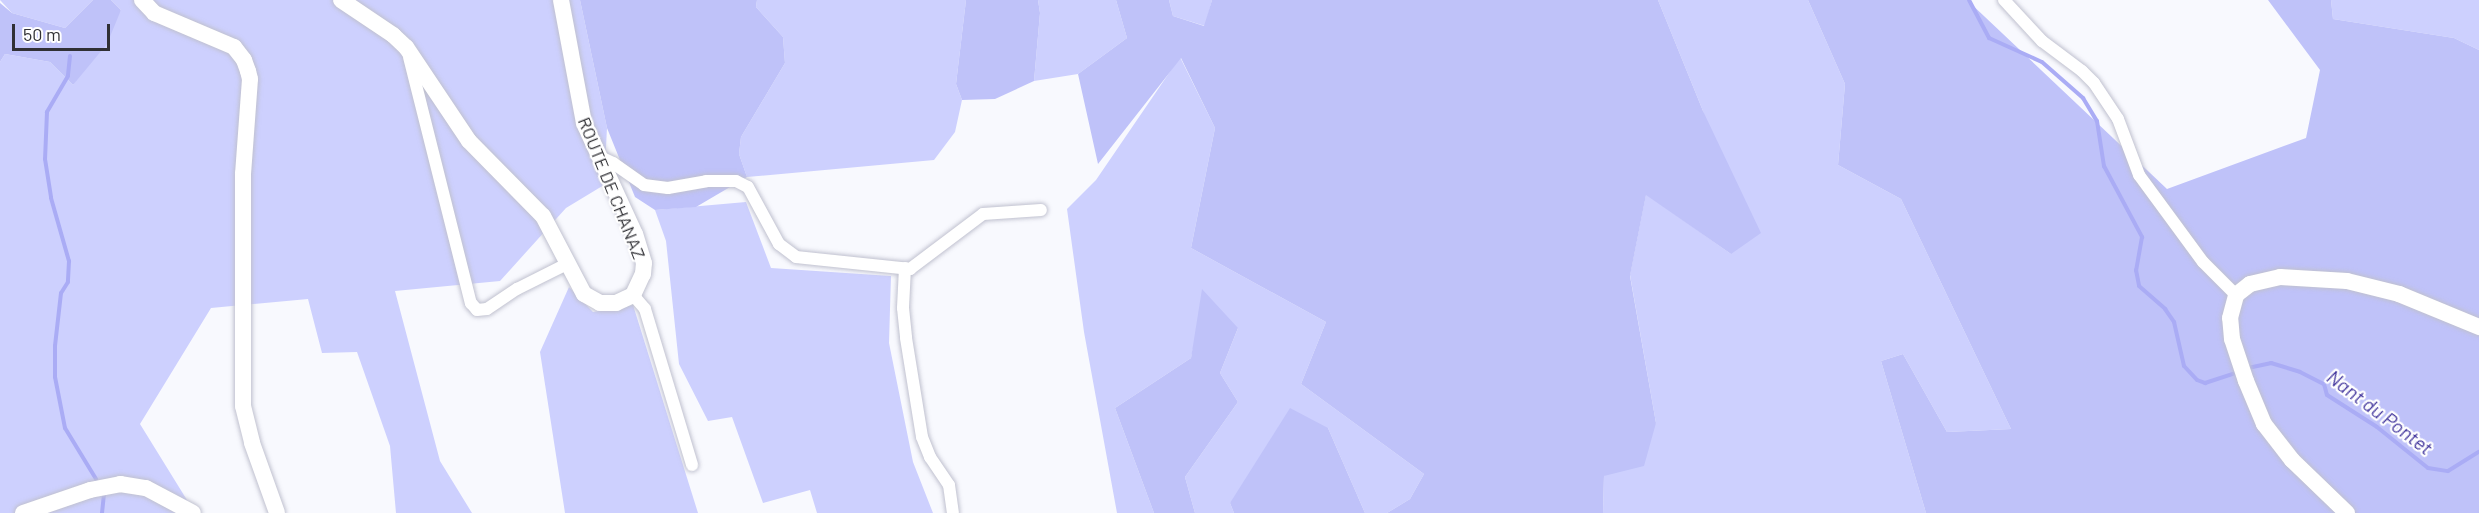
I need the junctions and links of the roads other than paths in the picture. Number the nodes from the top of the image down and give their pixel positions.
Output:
1 (142, 0) edge
2 (341, 0) edge
3 (561, 0) edge
4 (2004, 0) edge
5 (406, 47) junction
6 (598, 156) junction
7 (1041, 210) dead end
8 (567, 264) junction
9 (905, 268) junction
10 (633, 295) junction
11 (2236, 295) junction
12 (2479, 327) edge
13 (692, 465) dead end
14 (23, 513) edge
15 (193, 513) edge
16 (277, 513) edge
17 (953, 513) edge
18 (2347, 513) edge

1 - 16 street
2 - 5 street
3 - 6 street, ROUTE DE CHANAZ
4 - 11 street
5 - 8 street
5 - 8 street
6 - 9 street
6 - 10 street, ROUTE DE CHANAZ
7 - 9 street
8 - 10 street
9 - 17 street
10 - 13 street
11 - 12 street
11 - 18 street
14 - 15 street

